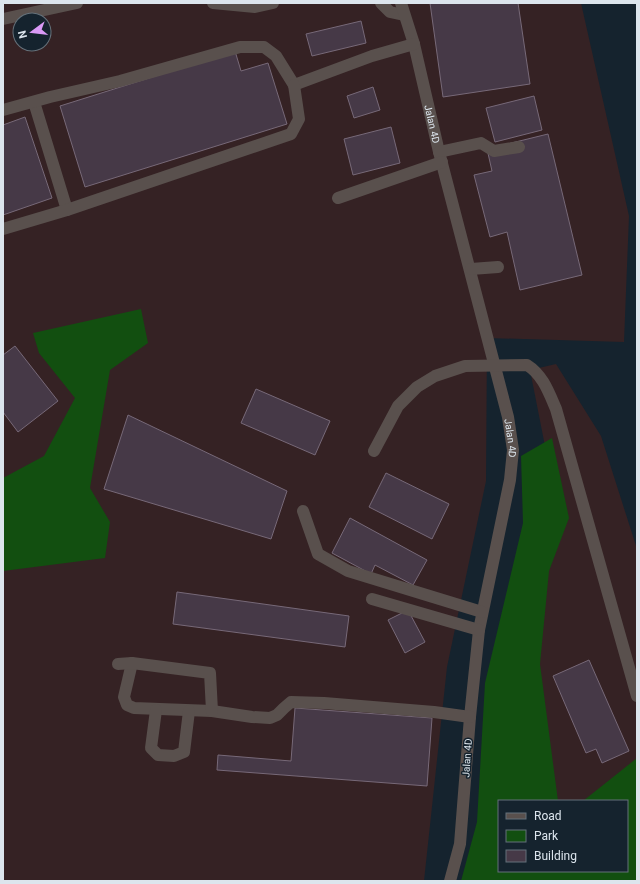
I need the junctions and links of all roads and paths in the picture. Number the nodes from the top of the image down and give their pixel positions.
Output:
1 (77, 3) edge
2 (213, 3) edge
3 (273, 3) edge
4 (381, 3) edge
5 (401, 3) edge
6 (404, 15) junction
7 (3, 19) edge
8 (414, 44) junction
9 (294, 85) junction
10 (34, 102) junction
11 (3, 110) edge
12 (519, 147) dead end
13 (441, 157) junction
14 (338, 198) dead end
15 (67, 210) junction
16 (3, 228) edge
17 (498, 267) dead end
18 (471, 269) junction
19 (494, 365) junction
20 (374, 451) dead end
21 (303, 511) dead end
22 (372, 599) dead end
23 (482, 612) junction
24 (479, 630) junction
25 (132, 663) junction
26 (118, 664) dead end
27 (636, 690) edge
28 (156, 710) junction
29 (189, 710) junction
30 (212, 711) junction
31 (470, 717) junction
32 (450, 881) edge

1 - 7 street
2 - 3 street
4 - 6 street
5 - 6 street, Jalan 4D
6 - 8 street, Jalan 4D
8 - 9 street
8 - 13 street, Jalan 4D
9 - 10 street
9 - 15 street
10 - 11 street
10 - 15 street
12 - 13 street
13 - 14 street
13 - 18 street, Jalan 4D
15 - 16 street
17 - 18 street
18 - 19 street, Jalan 4D
19 - 20 street
19 - 23 street, Jalan 4D
19 - 27 street
21 - 23 street
22 - 24 street
23 - 24 street, Jalan 4D
24 - 31 street, Jalan 4D
25 - 26 street
25 - 28 street
25 - 30 street
28 - 29 street
28 - 29 street
29 - 30 street
30 - 31 street
31 - 32 street, Jalan 4D

